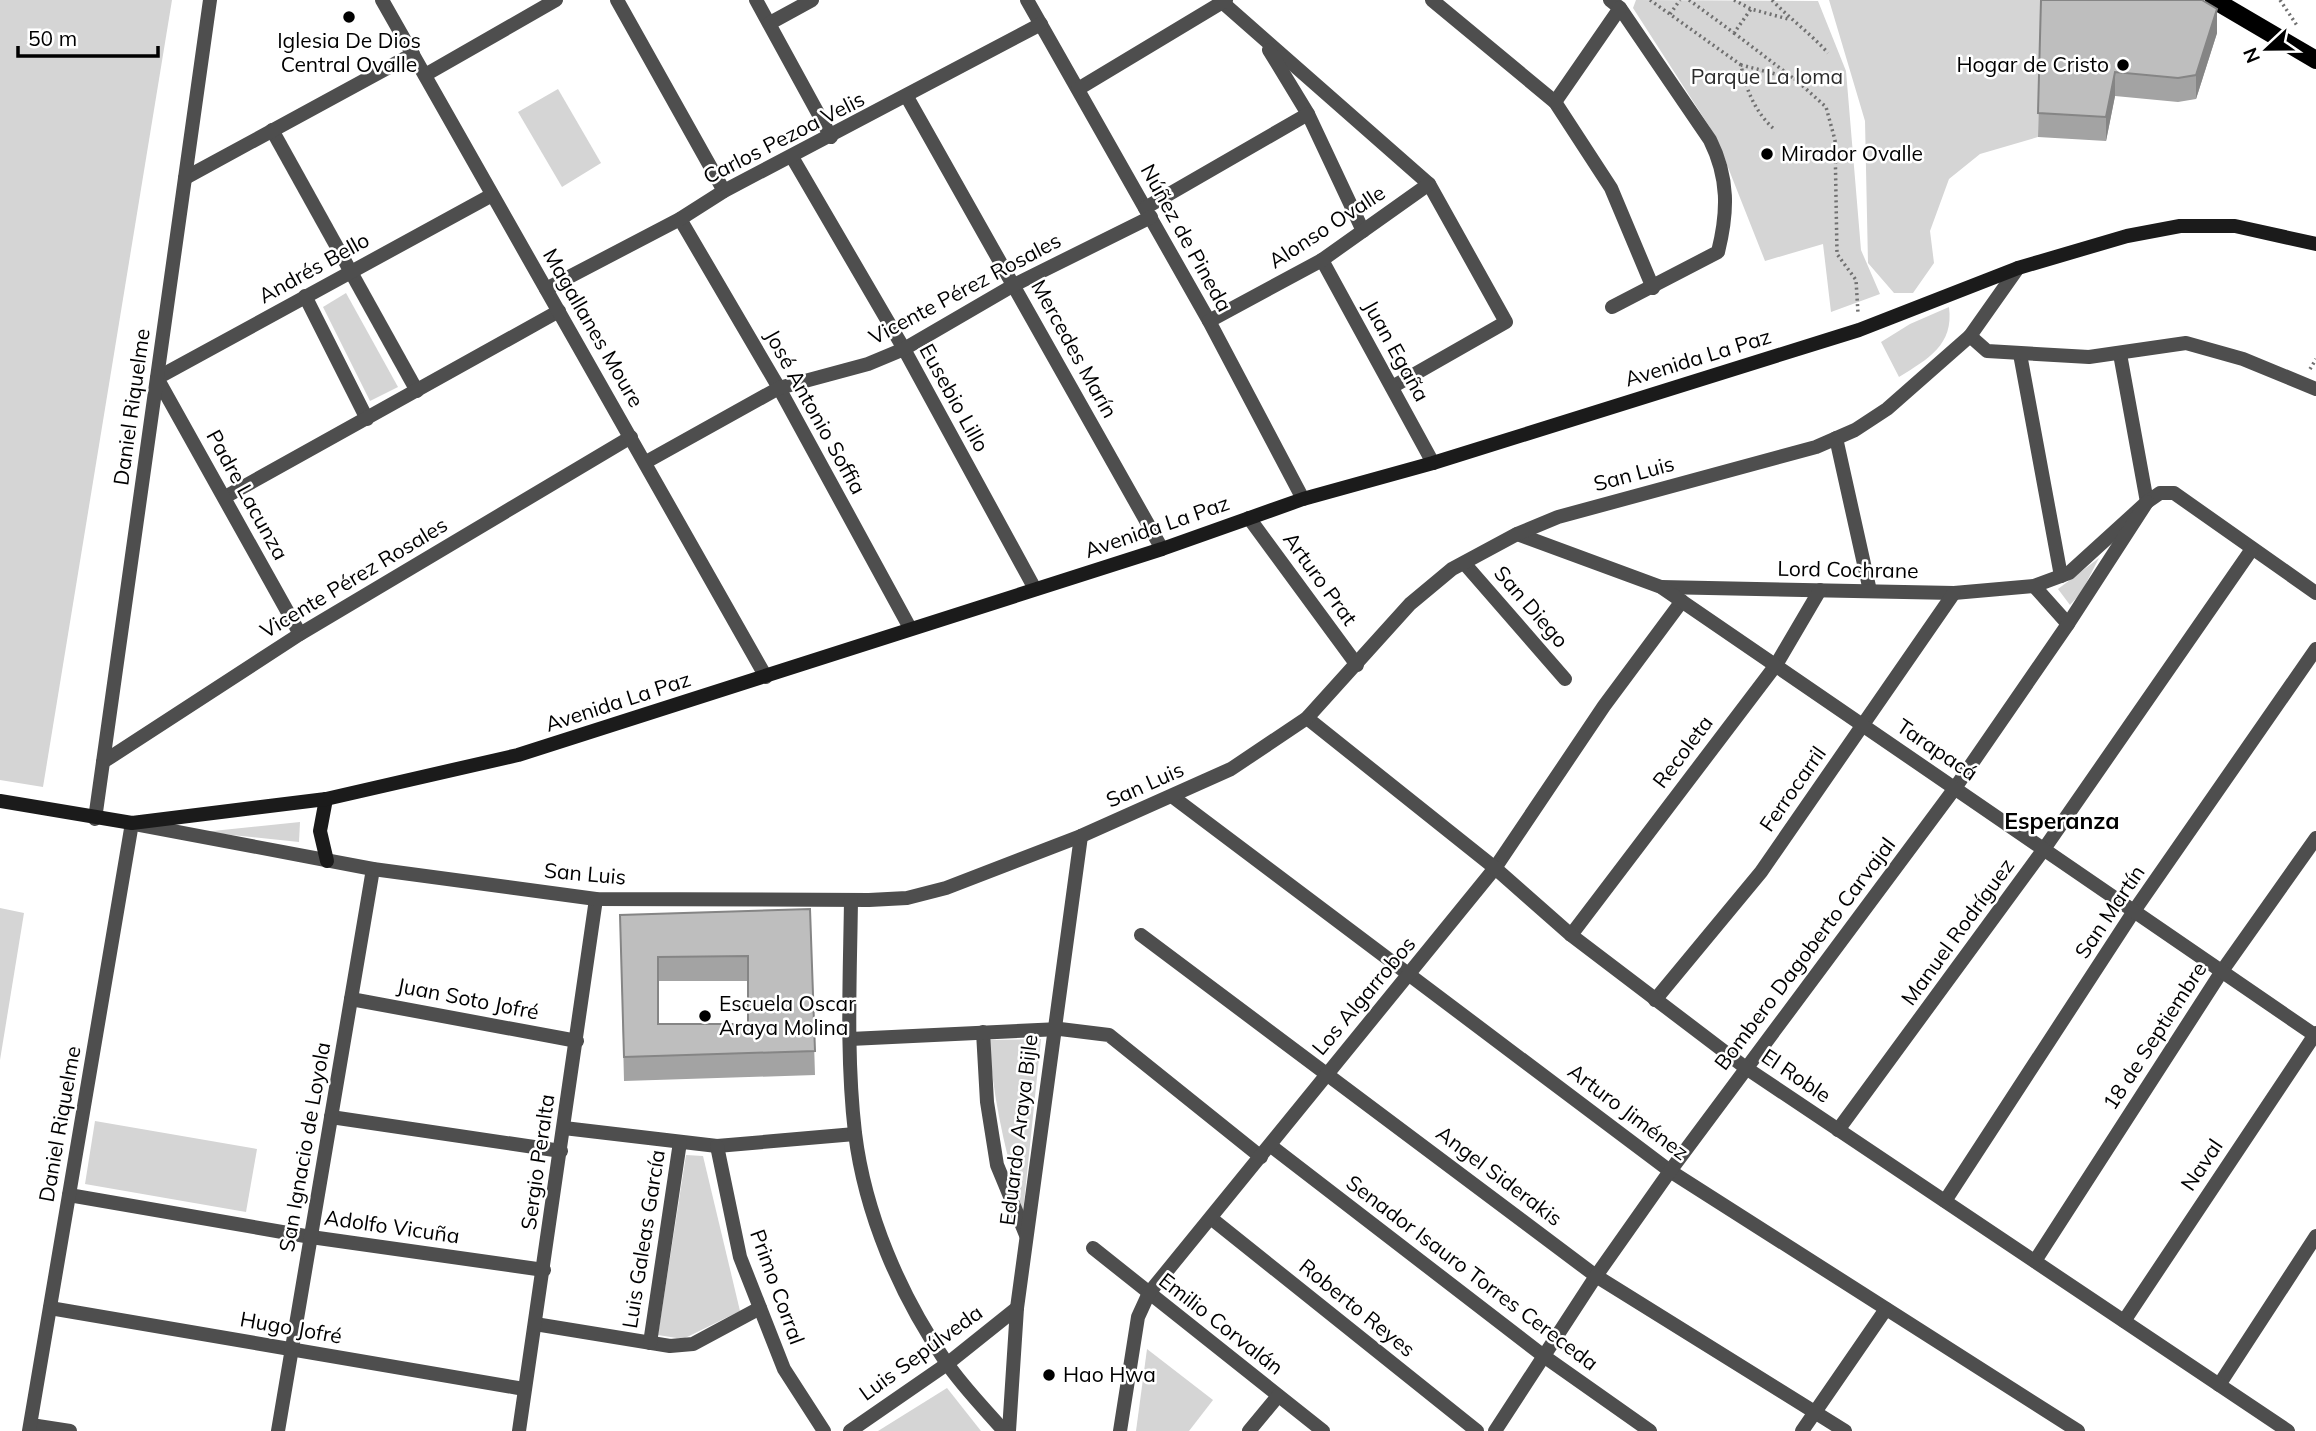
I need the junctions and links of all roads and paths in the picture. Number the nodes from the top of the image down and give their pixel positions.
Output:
1 (210, 0) edge
2 (382, 0) edge
3 (556, 0) edge
4 (617, 0) edge
5 (756, 0) edge
6 (813, 0) edge
7 (1027, 0) edge
8 (1432, 0) edge
9 (1650, 0) edge
10 (1680, 0) edge
11 (1689, 0) edge
12 (1734, 0) edge
13 (1772, 0) edge
14 (2214, 0) edge
15 (1224, 1) edge
16 (1615, 4) edge
17 (1751, 9) junction
18 (1670, 14) junction
19 (1790, 19) junction
20 (770, 23) junction
21 (1041, 24) junction
22 (1734, 33) junction
23 (1261, 37) junction
24 (1828, 53) dead end
25 (412, 54) junction
26 (2316, 60) edge
27 (1741, 65) junction
28 (425, 75) junction
29 (1795, 79) junction
30 (1078, 89) junction
31 (907, 97) junction
32 (1555, 102) junction
33 (1308, 114) junction
34 (1773, 128) dead end
35 (272, 130) junction
36 (831, 137) junction
37 (792, 157) junction
38 (185, 178) junction
39 (1429, 184) junction
40 (724, 191) junction
41 (492, 195) junction
42 (1148, 213) junction
43 (680, 219) junction
44 (1363, 231) junction
45 (2316, 244) edge
46 (1322, 260) junction
47 (2018, 268) junction
48 (351, 272) junction
49 (1014, 285) junction
50 (1653, 288) junction
51 (546, 289) junction
52 (306, 296) junction
53 (1612, 307) dead end
54 (559, 311) junction
55 (1209, 321) junction
56 (1859, 330) junction
57 (1970, 336) junction
58 (904, 349) junction
59 (2020, 354) junction
60 (2120, 354) junction
61 (157, 378) junction
62 (779, 387) junction
63 (1392, 387) junction
64 (2316, 389) edge
65 (416, 391) junction
66 (367, 419) junction
67 (631, 437) junction
68 (1836, 438) junction
69 (646, 463) junction
70 (1433, 463) junction
71 (225, 497) junction
72 (1303, 499) junction
73 (2147, 502) junction
74 (1249, 518) junction
75 (1517, 534) junction
76 (1162, 549) junction
77 (2252, 549) junction
78 (1464, 563) junction
79 (2061, 576) junction
80 (2034, 586) junction
81 (1661, 587) junction
82 (1035, 589) junction
83 (1820, 590) junction
84 (1870, 591) junction
85 (1954, 593) junction
86 (2316, 593) edge
87 (1682, 601) junction
88 (2068, 624) junction
89 (911, 628) junction
90 (300, 634) junction
91 (2316, 649) edge
92 (1357, 665) junction
93 (1776, 665) junction
94 (766, 677) junction
95 (1566, 680) dead end
96 (1307, 718) junction
97 (1864, 726) junction
98 (103, 762) junction
99 (1955, 788) junction
100 (1173, 797) junction
101 (326, 799) junction
102 (0, 801) edge
103 (95, 819) junction
104 (132, 823) junction
105 (1081, 836) junction
106 (2316, 838) edge
107 (2044, 849) junction
108 (327, 861) junction
109 (1495, 868) junction
110 (373, 869) junction
111 (596, 899) junction
112 (850, 900) junction
113 (2134, 911) junction
114 (1141, 935) dead end
115 (1571, 935) junction
116 (2222, 971) junction
117 (1409, 975) junction
118 (351, 999) junction
119 (1655, 1000) junction
120 (1053, 1029) junction
121 (983, 1032) junction
122 (2316, 1035) edge
123 (850, 1039) junction
124 (577, 1041) junction
125 (1746, 1068) junction
126 (1327, 1072) junction
127 (331, 1117) junction
128 (564, 1128) junction
129 (1838, 1130) junction
130 (855, 1134) junction
131 (680, 1142) junction
132 (717, 1146) junction
133 (1271, 1146) junction
134 (561, 1151) junction
135 (1261, 1157) junction
136 (1670, 1171) junction
137 (69, 1195) junction
138 (1945, 1201) junction
139 (1212, 1219) junction
140 (2316, 1236) edge
141 (311, 1237) junction
142 (1026, 1237) junction
143 (1093, 1248) dead end
144 (2035, 1261) junction
145 (544, 1270) junction
146 (1596, 1276) junction
147 (1149, 1293) junction
148 (50, 1308) junction
149 (760, 1308) junction
150 (1017, 1308) junction
151 (1886, 1309) junction
152 (2123, 1321) junction
153 (535, 1324) junction
154 (650, 1343) junction
155 (292, 1349) junction
156 (1545, 1357) junction
157 (947, 1364) junction
158 (2219, 1385) junction
159 (524, 1389) junction
160 (1278, 1396) junction
161 (1815, 1412) junction
162 (30, 1428) edge
163 (70, 1431) edge
164 (278, 1431) edge
165 (519, 1431) edge
166 (824, 1431) edge
167 (850, 1431) edge
168 (1006, 1431) edge
169 (1120, 1431) edge
170 (1249, 1431) edge
171 (1323, 1431) edge
172 (1477, 1431) edge
173 (1495, 1431) edge
174 (1650, 1431) edge
175 (1802, 1431) edge
176 (1845, 1431) edge
177 (2078, 1431) edge
178 (2288, 1431) edge

1 - 38 street, Daniel Riquelme
2 - 25 street, Magallanes Moure
3 - 28 street
4 - 40 street
5 - 20 street
6 - 20 street
7 - 21 street, Núñez de Pineda
8 - 32 street
9 - 18 path
10 - 18 path
11 - 22 path
12 - 17 path
13 - 19 path
14 - 26 main road
15 - 23 street
15 - 30 street
16 - 32 street
16 - 50 street
17 - 19 path
17 - 22 path
18 - 27 path
19 - 24 path
20 - 36 street
21 - 30 street, Núñez de Pineda
21 - 31 street, Carlos Pezoa Velis
22 - 29 path
23 - 33 street
23 - 39 street
25 - 28 street, Magallanes Moure
25 - 35 street
27 - 29 path
27 - 34 path
28 - 41 street, Magallanes Moure
29 - 56 path
30 - 42 street, Núñez de Pineda
31 - 36 street, Carlos Pezoa Velis
31 - 49 street, Mercedes Marín
32 - 50 street
33 - 42 street, Vicente Pérez Rosales
33 - 44 street
35 - 38 street
35 - 48 street
36 - 37 street, Carlos Pezoa Velis
37 - 40 street, Carlos Pezoa Velis
37 - 58 street, Eusebio Lillo
38 - 61 street, Daniel Riquelme
39 - 44 street, Alonso Ovalle
39 - 63 street
40 - 43 street, Carlos Pezoa Velis
41 - 48 street, Andrés Bello
41 - 51 street, Magallanes Moure
42 - 49 street, Vicente Pérez Rosales
42 - 55 street, Núñez de Pineda
43 - 51 street, Carlos Pezoa Velis
43 - 62 street, José Antonio Soffia
44 - 46 street, Alonso Ovalle
45 - 47 main road, Avenida La Paz
46 - 55 street, Alonso Ovalle
46 - 63 street, Juan Egaña
47 - 56 main road, Avenida La Paz
47 - 57 street, San Luis
48 - 52 street, Andrés Bello
48 - 65 street
49 - 58 street, Vicente Pérez Rosales
49 - 76 street, Mercedes Marín
50 - 53 street
51 - 54 street, Magallanes Moure
52 - 61 street, Andrés Bello
52 - 66 street
54 - 65 street
54 - 67 street, Magallanes Moure
55 - 72 street, Núñez de Pineda
56 - 70 main road, Avenida La Paz
57 - 59 street
57 - 68 street, San Luis
58 - 62 street, Vicente Pérez Rosales
58 - 82 street, Eusebio Lillo
59 - 60 street
59 - 79 street
60 - 64 street
60 - 73 street
61 - 71 street, Padre Lacunza
61 - 98 street, Daniel Riquelme
62 - 69 street, Vicente Pérez Rosales
62 - 89 street, José Antonio Soffia
63 - 70 street, Juan Egaña
65 - 66 street
66 - 71 street
67 - 69 street, Magallanes Moure
67 - 90 street, Vicente Pérez Rosales
68 - 75 street, San Luis
68 - 84 street
69 - 94 street, Magallanes Moure
70 - 72 main road, Avenida La Paz
71 - 90 street, Padre Lacunza
72 - 74 main road, Avenida La Paz
73 - 77 street, Lord Cochrane
73 - 79 street, Lord Cochrane
73 - 88 street, Bombero Dagoberto Carvajal
74 - 76 main road, Avenida La Paz
74 - 92 street, Arturo Prat
75 - 78 street, San Luis
75 - 81 street, Tarapacá
76 - 82 main road, Avenida La Paz
77 - 86 street, Lord Cochrane
77 - 107 street, Manuel Rodríguez
78 - 92 street, San Luis
78 - 95 street, San Diego
79 - 80 street, Lord Cochrane
80 - 85 street, Lord Cochrane
80 - 88 street
81 - 83 street, Lord Cochrane
81 - 87 street, Tarapacá
82 - 89 main road, Avenida La Paz
83 - 84 street, Lord Cochrane
83 - 93 street, Recoleta
84 - 85 street, Lord Cochrane
85 - 97 street, Ferrocarril
87 - 93 street, Tarapacá
87 - 109 street, Los Algarrobos
88 - 99 street, Bombero Dagoberto Carvajal
89 - 94 main road, Avenida La Paz
90 - 98 street, Vicente Pérez Rosales
91 - 113 street, San Martín
92 - 96 street, San Luis
93 - 97 street, Tarapacá
93 - 115 street, Recoleta
94 - 101 main road, Avenida La Paz
96 - 100 street, San Luis
96 - 109 street, El Roble
97 - 99 street, Tarapacá
97 - 119 street, Ferrocarril
98 - 103 street, Daniel Riquelme
99 - 107 street, Tarapacá
99 - 125 street, Bombero Dagoberto Carvajal
100 - 105 street, San Luis
100 - 117 street, Arturo Jiménez
101 - 104 main road, Avenida La Paz
101 - 108 main road
102 - 103 main road, Avenida La Paz
103 - 104 main road, Avenida La Paz
104 - 108 street, San Luis
104 - 137 street, Daniel Riquelme
105 - 112 street, San Luis
105 - 120 street, Eduardo Araya Bijle
106 - 116 street, 18 de Septiembre
107 - 113 street, Tarapacá
107 - 129 street, Manuel Rodríguez
108 - 110 street, San Luis
109 - 115 street, El Roble
109 - 117 street, Los Algarrobos
110 - 111 street, San Luis
110 - 118 street, San Ignacio de Loyola
111 - 112 street, San Luis
111 - 124 street, Sergio Peralta
112 - 123 street
113 - 116 street, Tarapacá
113 - 138 street, San Martín
114 - 126 street, Angel Siderakis
115 - 119 street, El Roble
116 - 122 street, Tarapacá
116 - 144 street, 18 de Septiembre
117 - 126 street, Los Algarrobos
117 - 136 street, Arturo Jiménez
118 - 124 street, Juan Soto Jofré
118 - 127 street, San Ignacio de Loyola
119 - 125 street, El Roble
120 - 121 street
120 - 135 street
120 - 142 street, Eduardo Araya Bijle
121 - 123 street
121 - 142 street
122 - 152 street, Naval
123 - 130 street
124 - 128 street, Sergio Peralta
125 - 129 street, El Roble
125 - 136 street, Bombero Dagoberto Carvajal
126 - 133 street, Los Algarrobos
126 - 146 street, Angel Siderakis
127 - 134 street
127 - 141 street, San Ignacio de Loyola
128 - 131 street
128 - 134 street, Sergio Peralta
129 - 138 street, El Roble
130 - 132 street
130 - 157 street
131 - 132 street
131 - 154 street, Luis Galeas García
132 - 149 street, Primo Corral
133 - 135 street, Los Algarrobos
133 - 156 street, Senador Isauro Torres Cereceda
134 - 145 street, Sergio Peralta
135 - 139 street, Los Algarrobos
136 - 146 street, Bombero Dagoberto Carvajal
136 - 151 street, Arturo Jiménez
137 - 141 street, Adolfo Vicuña
137 - 148 street, Daniel Riquelme
138 - 144 street, El Roble
139 - 147 street, Los Algarrobos
139 - 172 street, Roberto Reyes
140 - 158 street
141 - 145 street, Adolfo Vicuña
141 - 155 street, San Ignacio de Loyola
142 - 150 street, Eduardo Araya Bijle
143 - 147 street, Emilio Corvalán
144 - 152 street, El Roble
145 - 153 street, Sergio Peralta
146 - 156 street, Bombero Dagoberto Carvajal
146 - 161 street, Angel Siderakis
147 - 160 street, Emilio Corvalán
147 - 169 street, Los Algarrobos
148 - 155 street, Hugo Jofré
148 - 162 street, Daniel Riquelme
149 - 154 street
149 - 166 street, Primo Corral
150 - 157 street, Luis Sepúlveda
150 - 168 street, Eduardo Araya Bijle
151 - 161 street
151 - 177 street, Arturo Jiménez
152 - 158 street, El Roble
153 - 154 street
153 - 159 street, Sergio Peralta
155 - 159 street, Hugo Jofré
155 - 164 street, San Ignacio de Loyola
156 - 173 street, Bombero Dagoberto Carvajal
156 - 174 street, Senador Isauro Torres Cereceda
157 - 167 street, Luis Sepúlveda
157 - 168 street
158 - 178 street, El Roble
159 - 165 street, Sergio Peralta
160 - 170 street
160 - 171 street, Emilio Corvalán
161 - 175 street
161 - 176 street, Angel Siderakis
162 - 163 street

